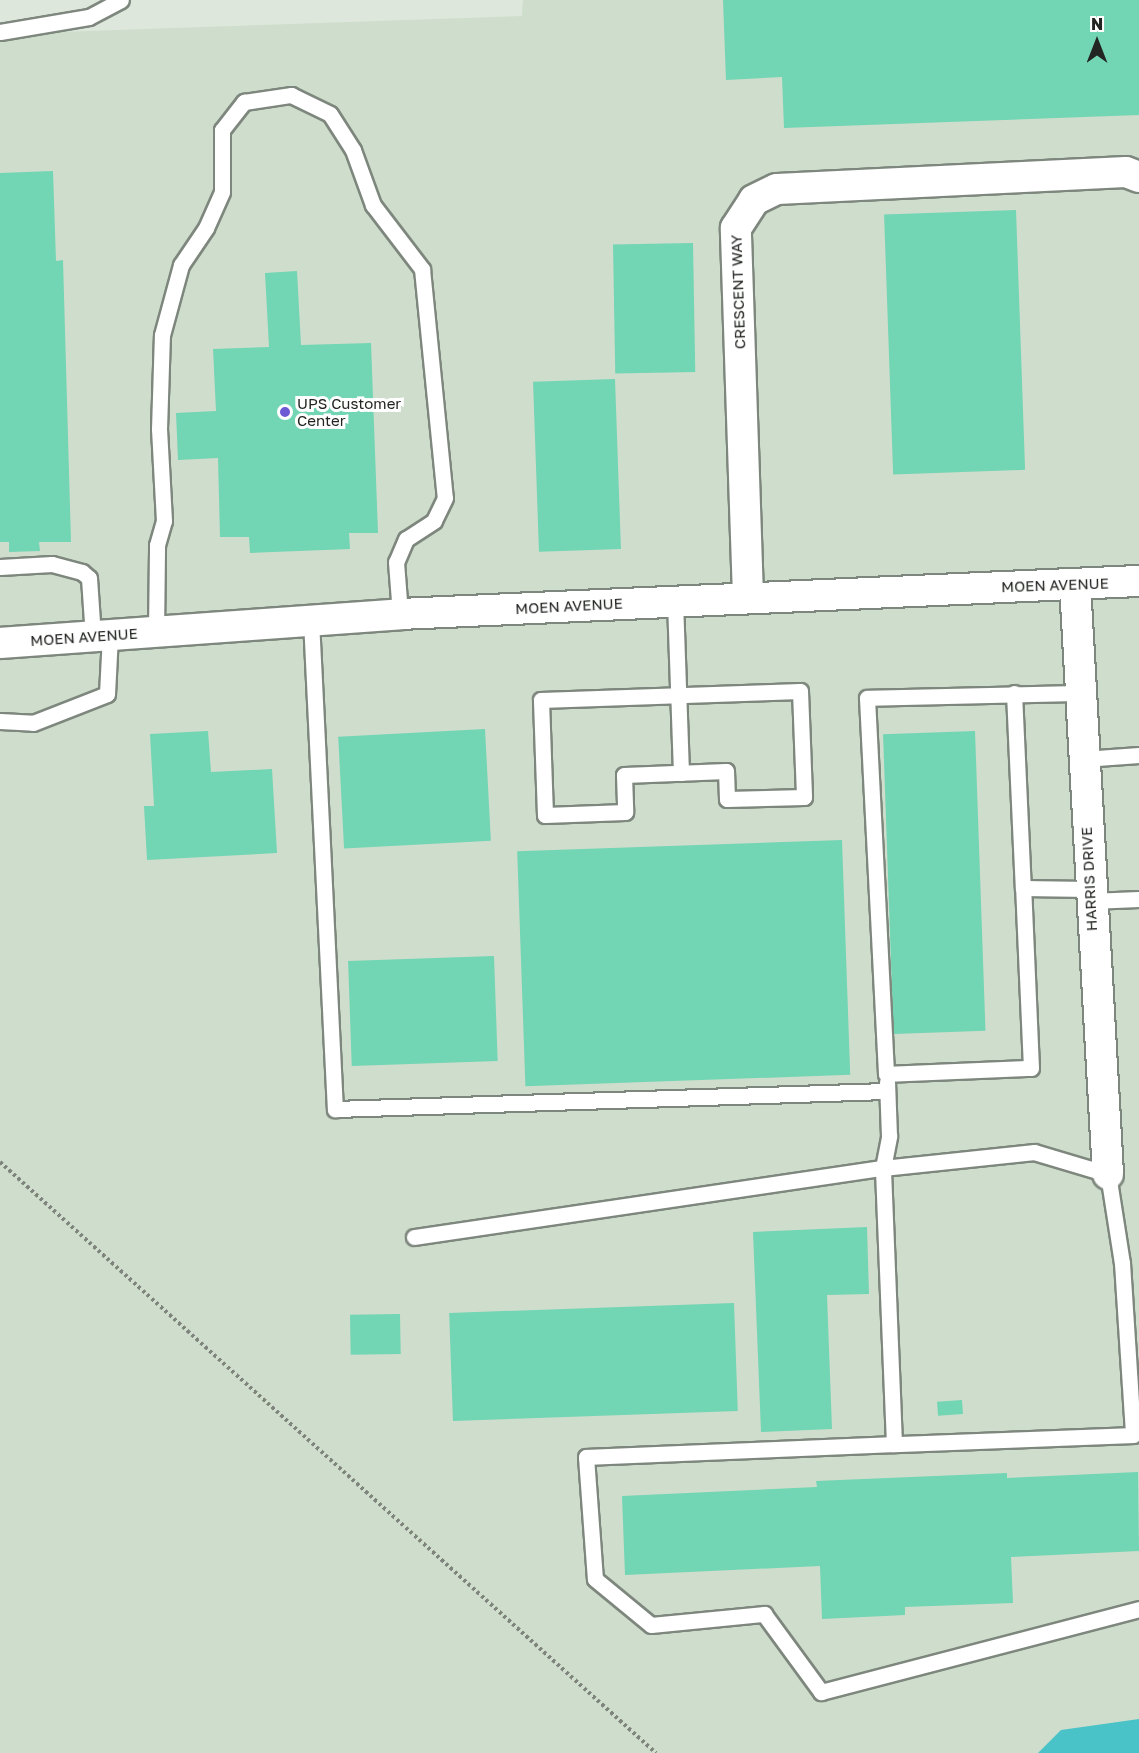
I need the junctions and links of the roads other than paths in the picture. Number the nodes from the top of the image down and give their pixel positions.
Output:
1 (121, 0) edge
2 (0, 32) edge
3 (1139, 177) edge
4 (0, 567) edge
5 (1139, 581) edge
6 (1075, 584) junction
7 (748, 597) junction
8 (675, 601) junction
9 (400, 614) junction
10 (311, 620) junction
11 (156, 632) junction
12 (101, 636) junction
13 (0, 643) edge
14 (1014, 693) junction
15 (1080, 693) junction
16 (680, 696) junction
17 (0, 721) edge
18 (1139, 755) edge
19 (1083, 759) junction
20 (681, 773) junction
21 (1023, 888) junction
22 (1090, 895) junction
23 (1139, 899) edge
24 (886, 1074) junction
25 (887, 1091) junction
26 (883, 1168) junction
27 (1108, 1174) junction
28 (414, 1237) dead end
29 (1136, 1435) edge
30 (894, 1444) junction
31 (1139, 1609) edge

1 - 2 lane
3 - 7 street, CRESCENT WAY
4 - 12 lane
5 - 6 street, MOEN AVENUE
6 - 7 street, MOEN AVENUE
6 - 15 street, HARRIS DRIVE
7 - 8 street, MOEN AVENUE
8 - 9 street, MOEN AVENUE
8 - 16 lane
9 - 10 street, MOEN AVENUE
9 - 11 lane
10 - 11 street, MOEN AVENUE
10 - 25 lane
11 - 12 street, MOEN AVENUE
12 - 13 street, MOEN AVENUE
12 - 17 lane
14 - 15 lane
14 - 21 lane
14 - 24 lane
15 - 19 street, HARRIS DRIVE
16 - 20 lane
16 - 20 lane
16 - 20 lane
18 - 19 lane
19 - 22 street, HARRIS DRIVE
21 - 22 lane
21 - 24 lane
22 - 23 lane
22 - 27 street, HARRIS DRIVE
24 - 25 lane
25 - 26 lane
26 - 27 lane
26 - 28 lane
26 - 30 lane
27 - 29 lane
29 - 30 lane
30 - 31 lane

